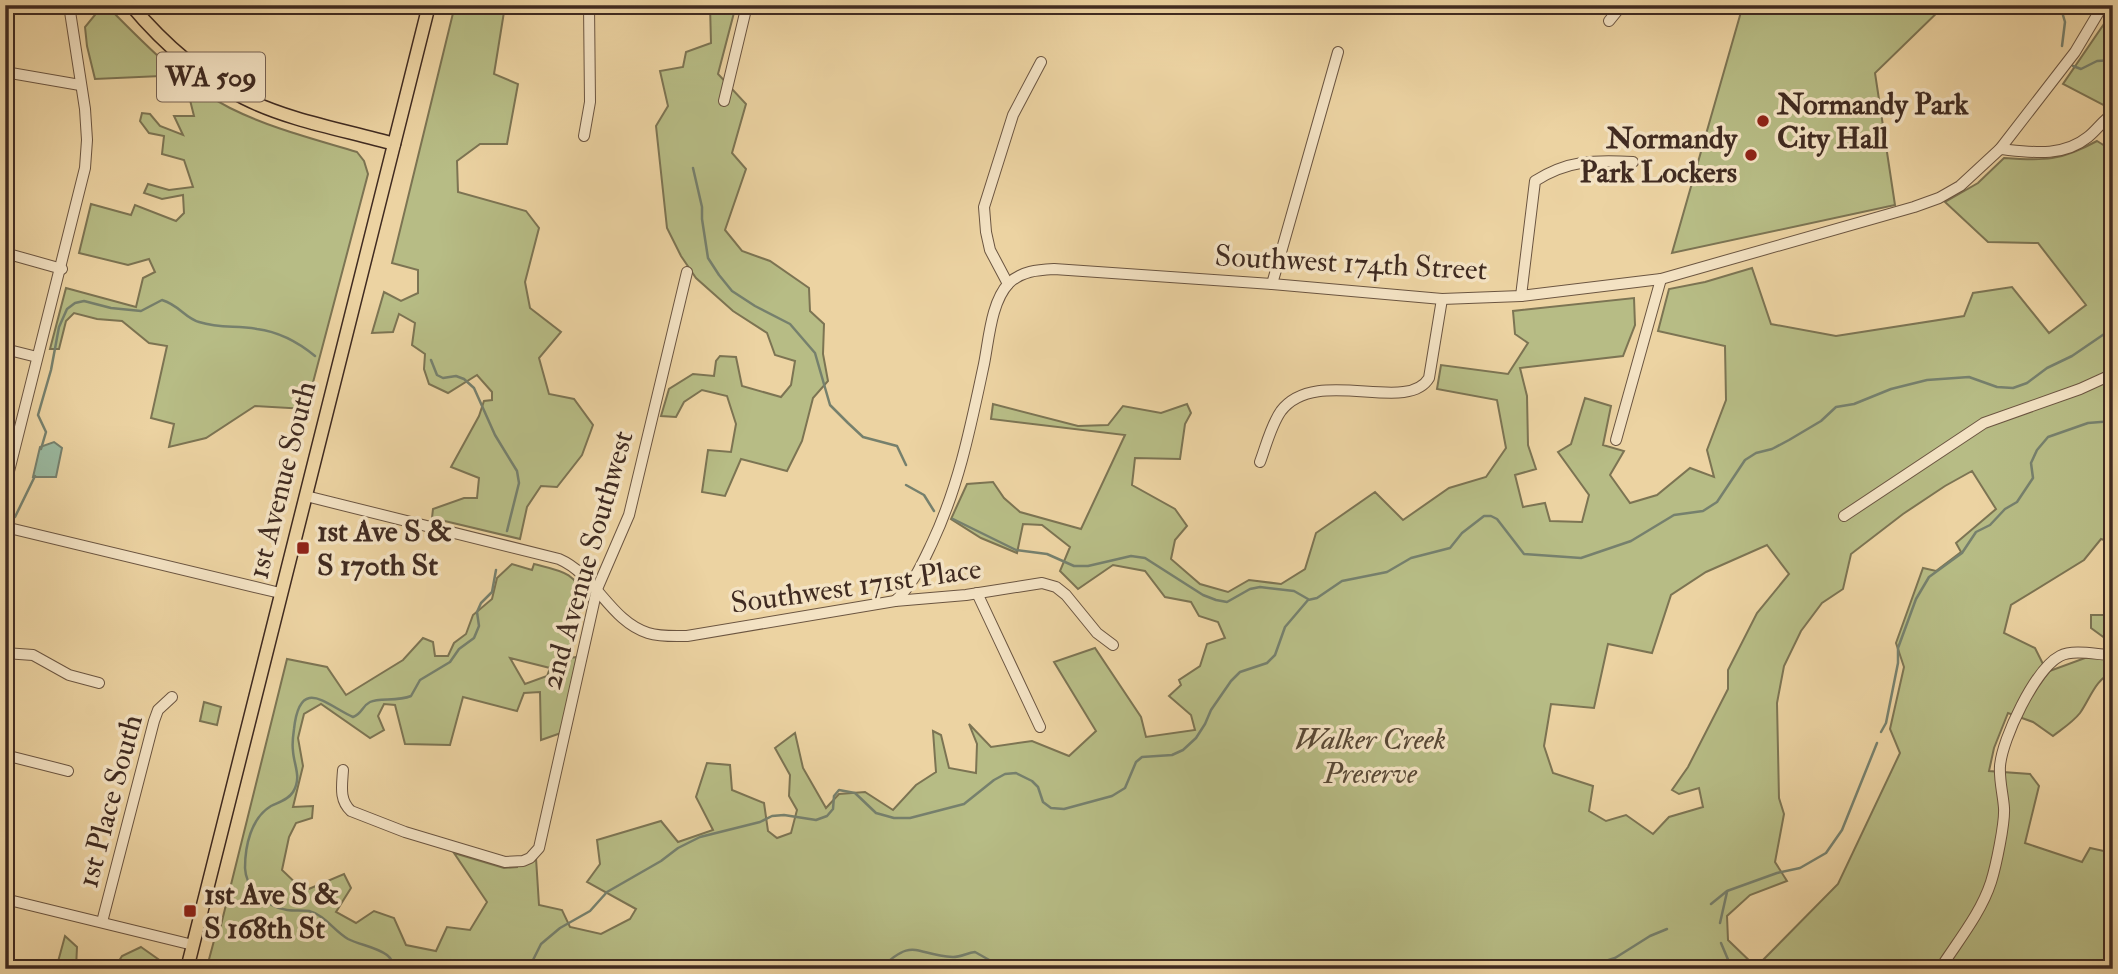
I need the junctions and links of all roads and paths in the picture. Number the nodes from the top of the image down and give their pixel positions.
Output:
1 (131, 5) edge
2 (429, 5) edge
3 (589, 5) edge
4 (747, 5) edge
5 (1622, 5) edge
6 (2103, 5) edge
7 (68, 6) edge
8 (1609, 21) dead end
9 (1338, 52) dead end
10 (1041, 62) dead end
11 (5, 72) edge
12 (80, 85) junction
13 (724, 101) dead end
14 (2113, 114) edge
15 (584, 136) dead end
16 (394, 144) junction
17 (2000, 149) junction
18 (1633, 162) dead end
19 (5, 253) edge
20 (62, 269) junction
21 (687, 272) dead end
22 (1661, 279) junction
23 (1008, 284) junction
24 (1272, 284) junction
25 (1521, 296) junction
26 (1442, 299) junction
27 (5, 349) edge
28 (37, 357) junction
29 (2113, 374) edge
30 (1616, 440) dead end
31 (1260, 462) dead end
32 (5, 487) edge
33 (306, 496) junction
34 (1844, 516) dead end
35 (5, 527) edge
36 (597, 589) junction
37 (280, 593) junction
38 (977, 593) junction
39 (895, 601) junction
40 (1113, 645) dead end
41 (5, 653) edge
42 (2113, 655) edge
43 (99, 683) dead end
44 (172, 697) dead end
45 (1040, 727) dead end
46 (5, 755) edge
47 (68, 771) dead end
48 (342, 771) dead end
49 (5, 899) edge
50 (102, 922) junction
51 (193, 945) junction
52 (2113, 959) edge
53 (187, 969) edge
54 (1940, 969) edge
55 (2102, 969) edge

1 - 16 main road, WA 509
2 - 16 main road, 1st Avenue South
3 - 15 street
4 - 13 street
5 - 8 street
6 - 17 street, Southwest 174th Street
7 - 12 street
9 - 24 street
10 - 23 street
11 - 12 street
12 - 20 street
14 - 17 street
16 - 33 main road, 1st Avenue South
17 - 22 street, Southwest 174th Street
18 - 25 street
19 - 20 street
20 - 28 street
21 - 36 street, 2nd Avenue Southwest
22 - 25 street, Southwest 174th Street
22 - 30 street
23 - 24 street, Southwest 174th Street
23 - 39 street
24 - 26 street, Southwest 174th Street
25 - 26 street, Southwest 174th Street
26 - 31 street
27 - 28 street
28 - 32 street
29 - 34 street
33 - 36 street, Southwest 171st Place
33 - 37 main road, 1st Avenue South
35 - 37 street
36 - 39 street, Southwest 171st Place
36 - 48 street, 2nd Avenue Southwest
37 - 51 main road, 1st Avenue South
38 - 39 street, Southwest 171st Place
38 - 40 street, Southwest 171st Place
38 - 45 street
41 - 43 street
42 - 54 street
44 - 50 street, 1st Place South
46 - 47 street
49 - 50 street
50 - 51 street
51 - 53 main road, 1st Avenue South
52 - 55 street

